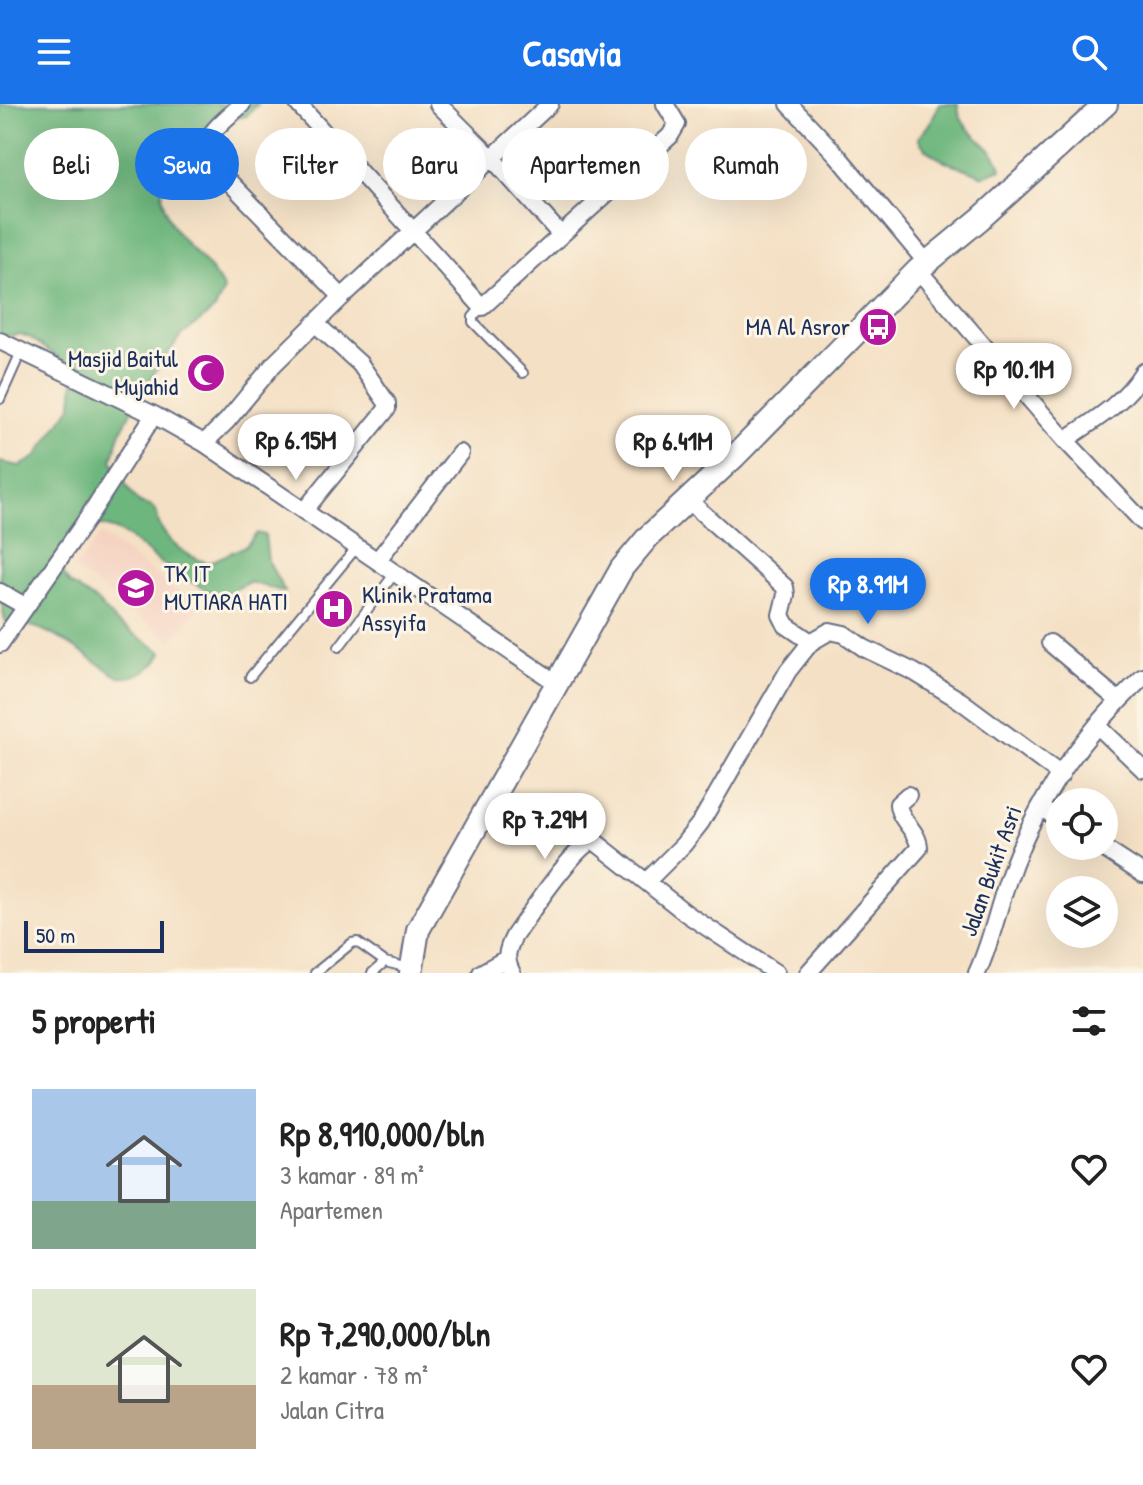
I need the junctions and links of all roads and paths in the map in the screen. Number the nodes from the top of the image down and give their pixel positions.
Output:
1 (242, 104) edge
2 (298, 104) edge
3 (438, 104) edge
4 (550, 104) edge
5 (665, 104) edge
6 (789, 104) edge
7 (1106, 104) edge
8 (492, 158) junction
9 (412, 231) junction
10 (561, 235) junction
11 (923, 266) junction
12 (342, 297) junction
13 (482, 307) junction
14 (315, 323) junction
15 (0, 341) edge
16 (21, 351) junction
17 (1143, 372) edge
18 (523, 373) dead end
19 (0, 399) edge
20 (154, 415) junction
21 (1065, 440) junction
22 (204, 443) junction
23 (460, 453) dead end
24 (688, 500) junction
25 (304, 511) junction
26 (1143, 522) edge
27 (357, 547) junction
28 (377, 561) junction
29 (395, 573) junction
30 (0, 592) edge
31 (25, 606) junction
32 (811, 642) junction
33 (1050, 643) dead end
34 (0, 644) edge
35 (339, 647) dead end
36 (250, 677) dead end
37 (1143, 677) edge
38 (558, 684) junction
39 (1119, 701) junction
40 (1097, 725) junction
41 (1143, 769) edge
42 (1061, 775) junction
43 (908, 795) dead end
44 (1040, 807) junction
45 (1046, 811) edge
46 (1118, 858) edge
47 (1143, 874) edge
48 (647, 881) junction
49 (385, 962) junction
50 (509, 966) edge
51 (410, 971) edge
52 (315, 973) edge
53 (372, 973) edge
54 (481, 973) edge
55 (776, 973) edge
56 (808, 973) edge
57 (977, 973) edge

1 - 12 street
2 - 9 street
3 - 8 street
4 - 8 street
5 - 10 street
6 - 11 street
7 - 11 main road
8 - 9 street
8 - 10 street
9 - 12 street
9 - 13 street
10 - 13 street
11 - 21 street
11 - 24 main road
12 - 14 street
13 - 18 lane
14 - 22 street
14 - 25 street
15 - 16 street
16 - 19 lane
16 - 20 street
17 - 21 street
20 - 22 street
20 - 31 street
21 - 26 street
22 - 25 street
23 - 28 street
24 - 32 street
24 - 38 main road
25 - 27 street
27 - 28 street
27 - 36 lane
28 - 29 street
29 - 35 lane
29 - 38 street
30 - 31 street
31 - 34 street
32 - 42 street
32 - 48 street
33 - 39 street
37 - 39 street, Jalan Bukit Asri
38 - 51 main road
39 - 40 street, Jalan Bukit Asri
40 - 41 street
40 - 42 street, Jalan Bukit Asri
42 - 44 street, Jalan Bukit Asri
43 - 56 street
44 - 45 street
44 - 57 street, Jalan Bukit Asri
46 - 47 street
48 - 50 street
48 - 55 street
49 - 51 lane
49 - 52 lane
49 - 53 lane
50 - 54 street

